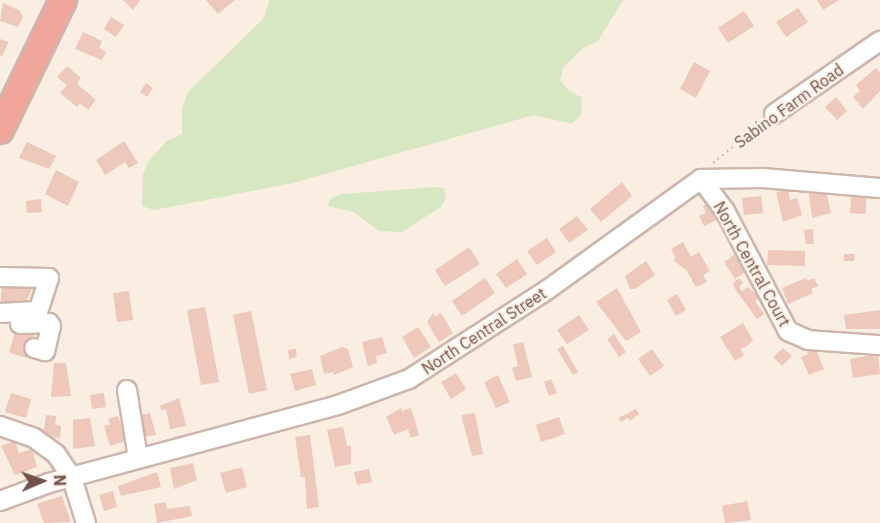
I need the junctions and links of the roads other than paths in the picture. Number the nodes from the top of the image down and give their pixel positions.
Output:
1 (63, 0) edge
2 (880, 41) edge
3 (774, 114) road end
4 (0, 130) edge
5 (704, 173) junction
6 (880, 188) edge
7 (0, 278) edge
8 (0, 313) edge
9 (0, 324) edge
10 (880, 345) edge
11 (34, 348) dead end
12 (127, 390) dead end
13 (0, 426) edge
14 (138, 458) junction
15 (72, 478) junction
16 (0, 501) edge
17 (86, 523) edge

1 - 4 highway
2 - 3 street, Sabino Farm Road
5 - 6 street
5 - 10 street, North Central Court
5 - 14 street, North Central Street
7 - 8 street
9 - 11 street
12 - 14 street
13 - 15 street
14 - 15 street, North Central Street
15 - 16 street, North Central Street
15 - 17 street

